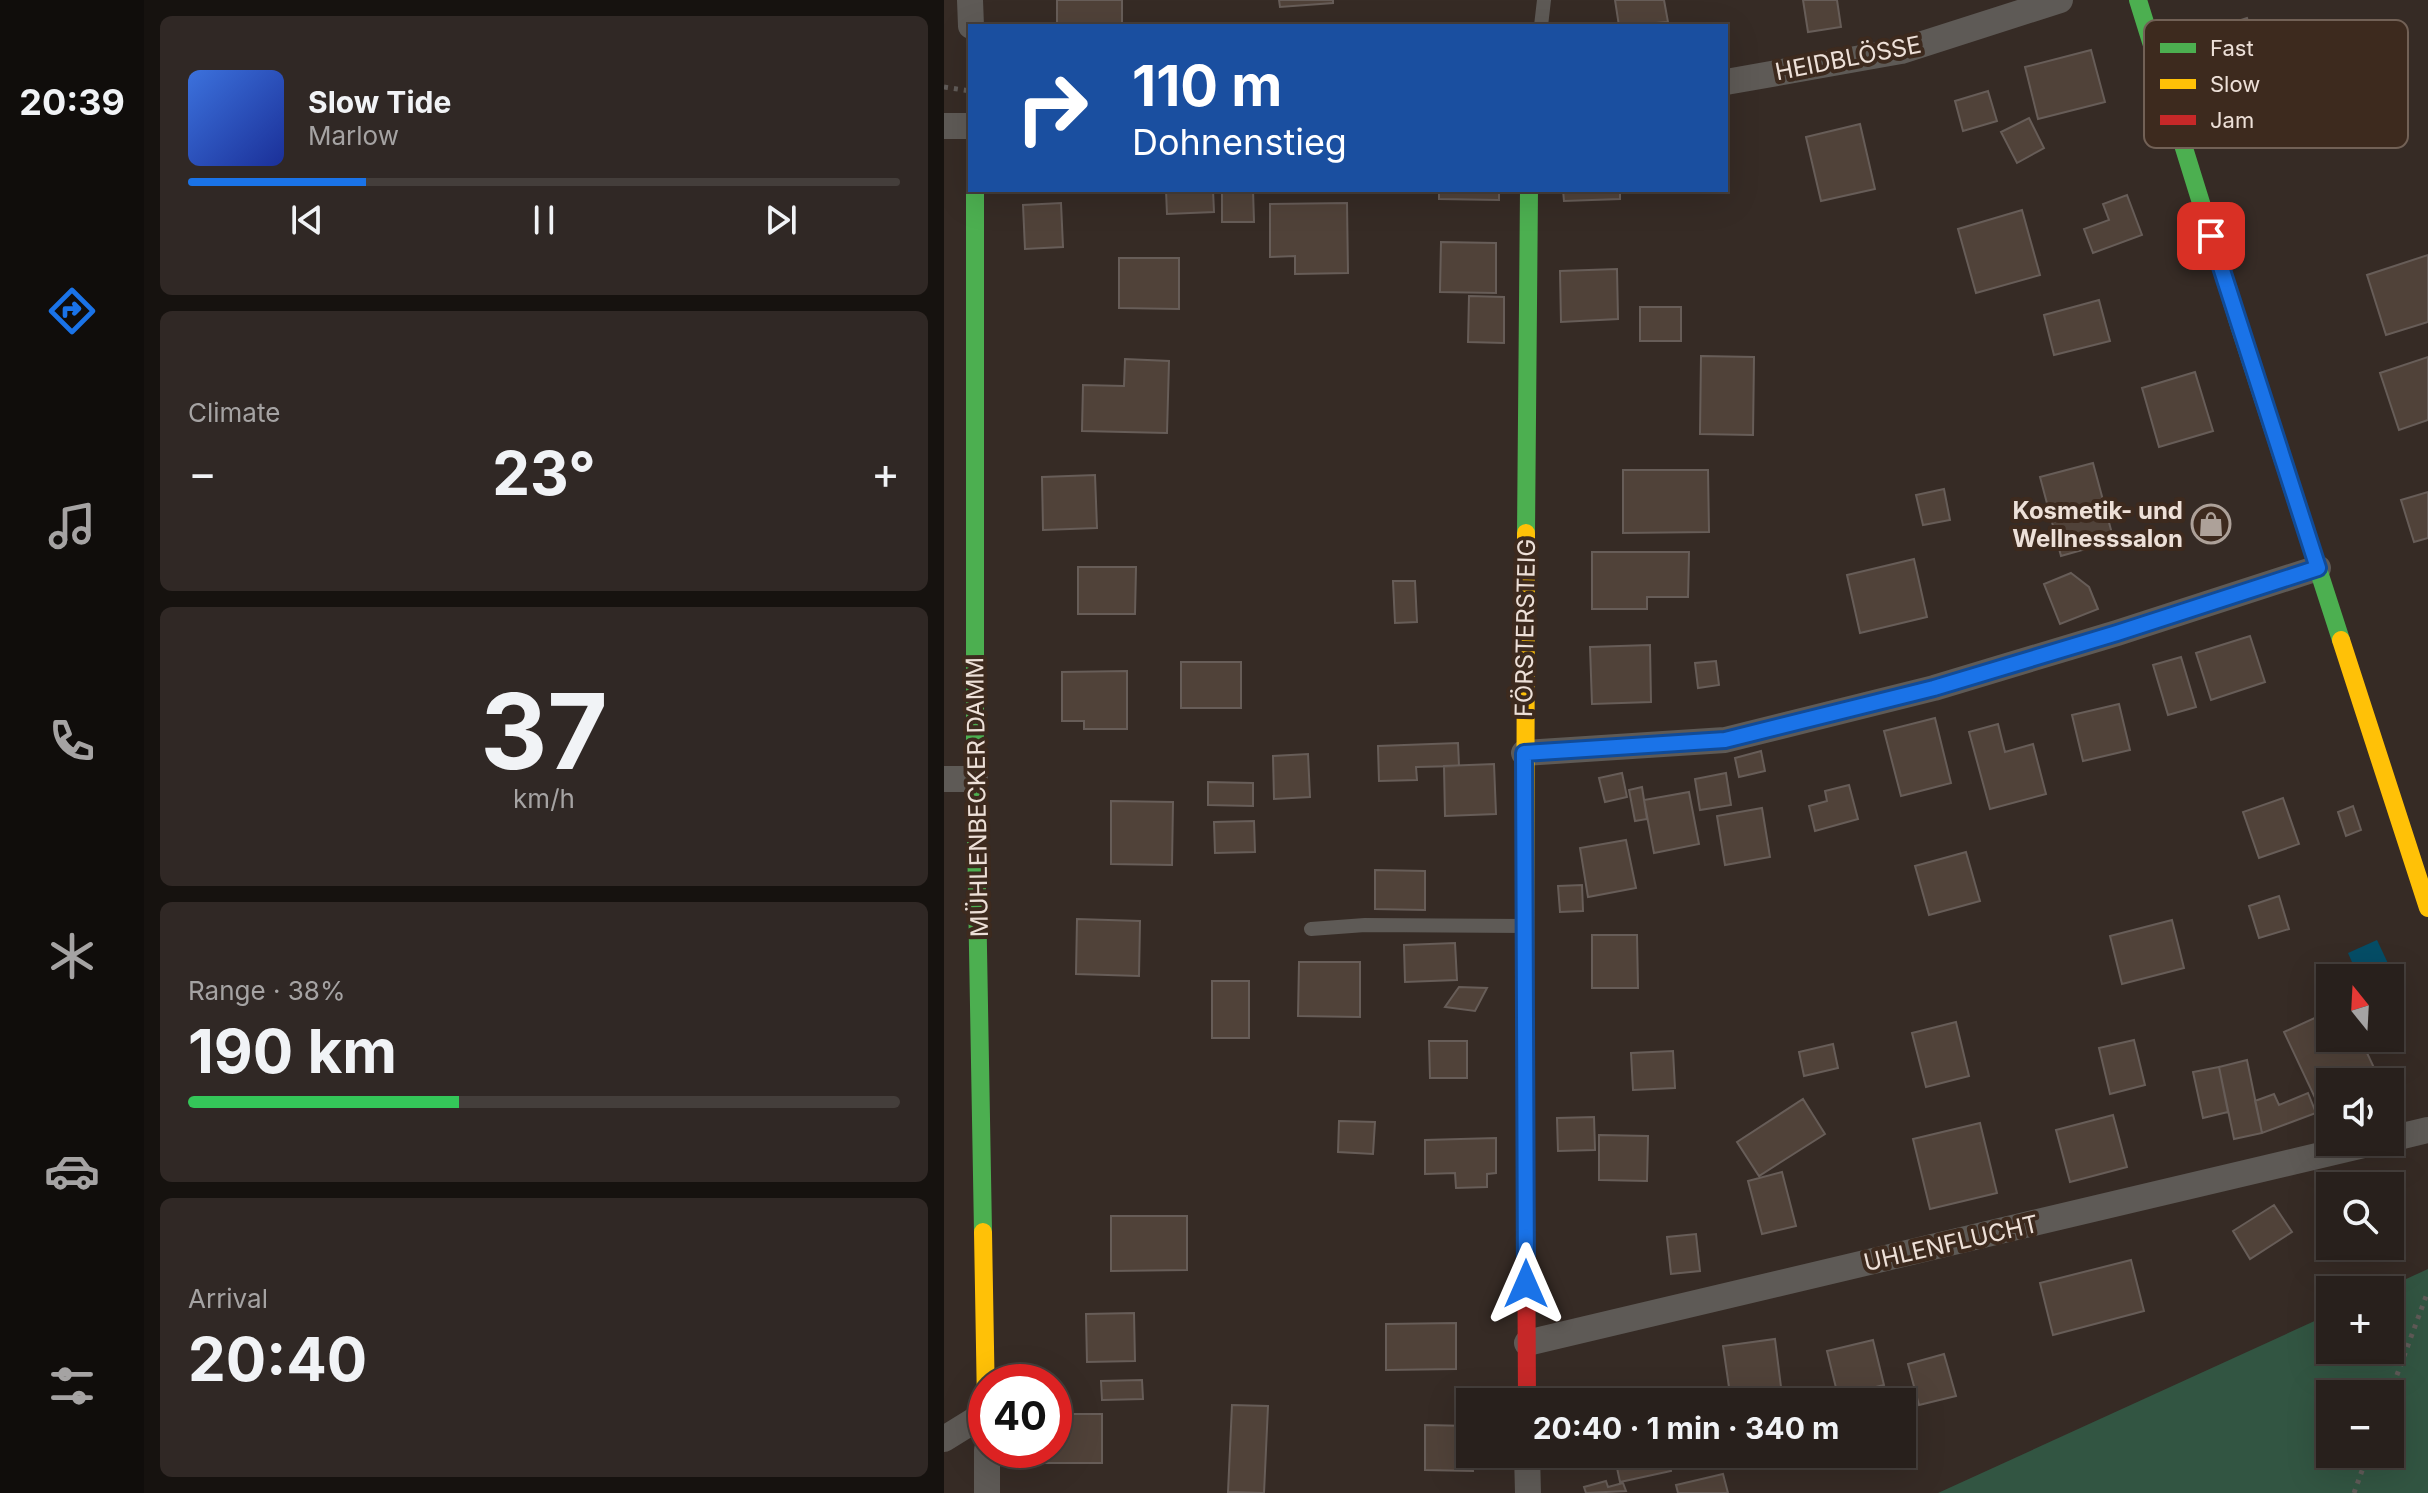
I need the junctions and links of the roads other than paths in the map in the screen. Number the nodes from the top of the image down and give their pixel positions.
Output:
1 (970, 0) edge
2 (1544, 0) edge
3 (2060, 0) edge
4 (2138, 0) edge
5 (2144, 20) edge
6 (971, 24) edge
7 (1541, 24) edge
8 (1728, 82) edge
9 (944, 126) edge
10 (968, 126) edge
11 (2185, 148) edge
12 (975, 192) edge
13 (1529, 192) edge
14 (2318, 568) junction
15 (1524, 753) junction
16 (944, 779) edge
17 (975, 779) junction
18 (2428, 908) edge
19 (1525, 926) junction
20 (1311, 929) dead end
21 (2428, 1130) edge
22 (2404, 1136) edge
23 (2317, 1156) edge
24 (1527, 1343) junction
25 (985, 1364) edge
26 (1527, 1388) edge
27 (968, 1424) edge
28 (944, 1439) edge
29 (987, 1468) edge
30 (1527, 1468) edge
31 (987, 1493) edge
32 (1528, 1493) edge

1 - 6 street
2 - 7 lane
3 - 8 street, HEIDBLÖSSE
4 - 5 street
9 - 10 street
11 - 14 street
12 - 17 street, MÜHLENBECKER DAMM
13 - 15 street, FÖRSTERSTEIG
14 - 15 street
14 - 18 street
15 - 19 street, FÖRSTERSTEIG
16 - 17 street
17 - 25 street, MÜHLENBECKER DAMM
19 - 20 lane
19 - 24 street, FÖRSTERSTEIG
21 - 22 street
23 - 24 street, UHLENFLUCHT
24 - 26 street, FÖRSTERSTEIG
27 - 28 street
29 - 31 street
30 - 32 street

